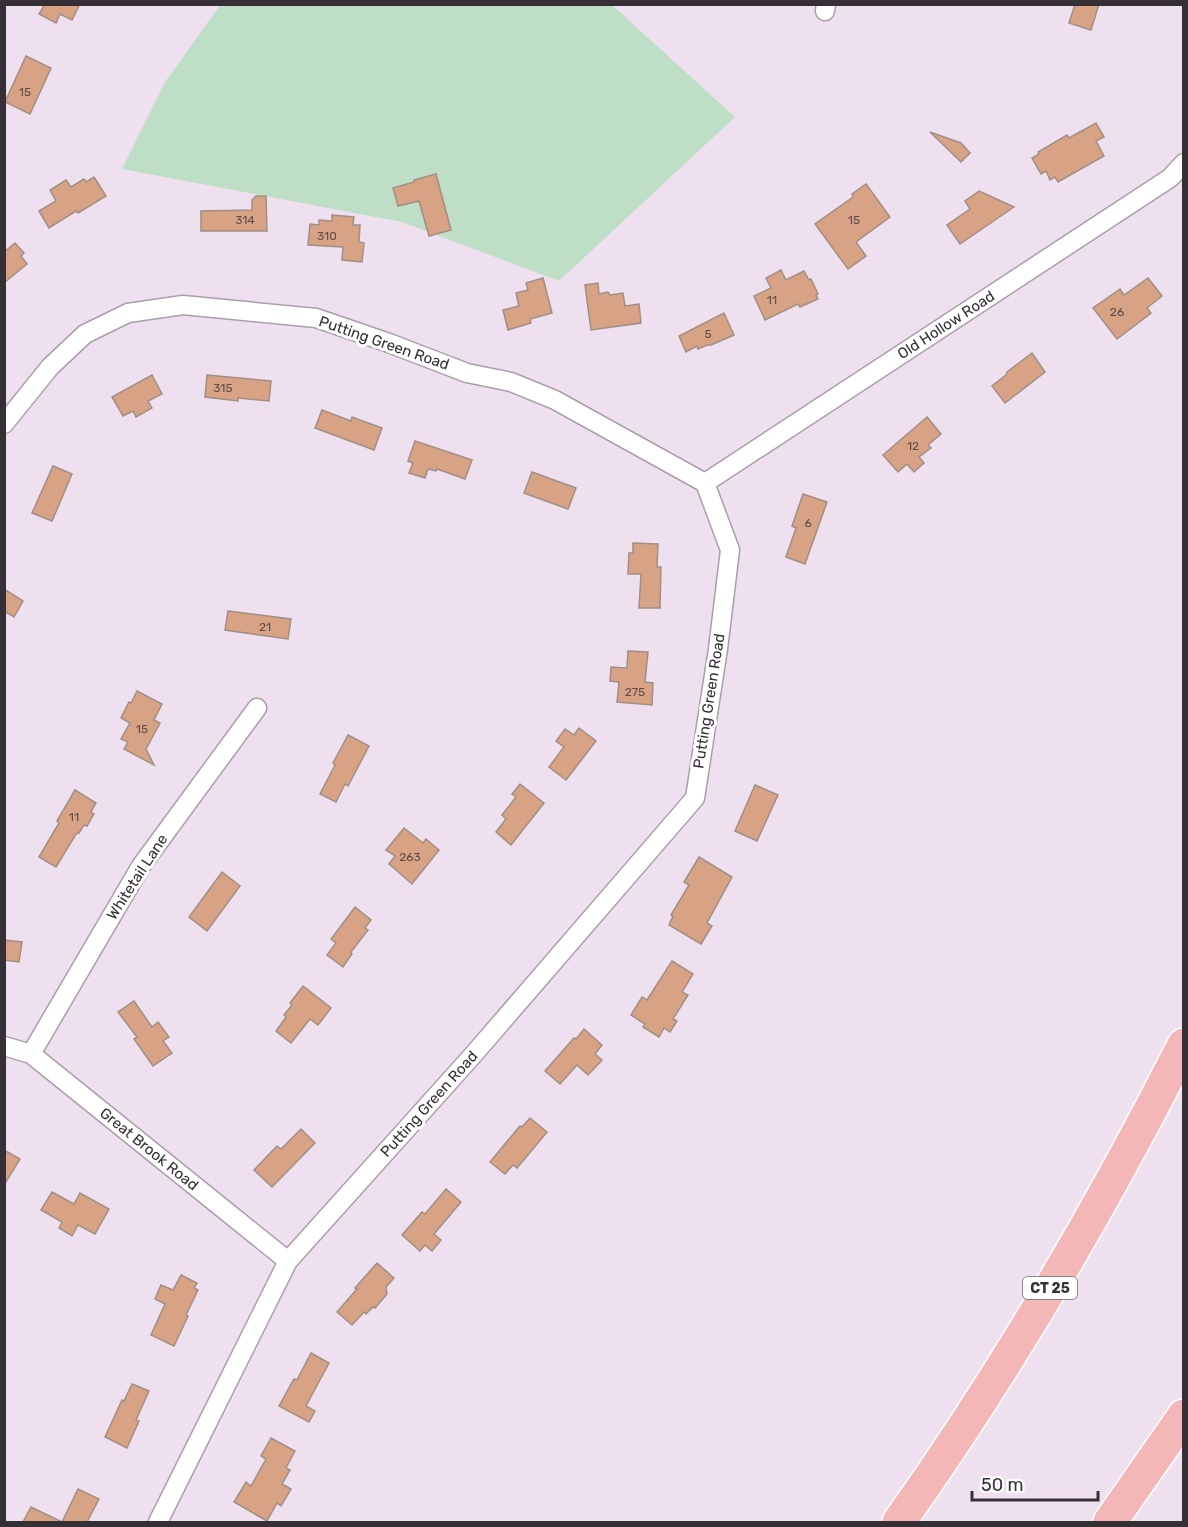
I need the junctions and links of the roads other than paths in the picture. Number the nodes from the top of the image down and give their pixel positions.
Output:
1 (1184, 163) edge
2 (4, 424) edge
3 (705, 483) junction
4 (257, 708) dead end
5 (1184, 1045) edge
6 (4, 1046) edge
7 (31, 1054) junction
8 (288, 1261) junction
9 (1184, 1416) edge
10 (158, 1522) edge
11 (899, 1522) edge
12 (1110, 1522) edge

1 - 3 street, Old Hollow Road
2 - 3 street, Putting Green Road
3 - 8 street, Putting Green Road
4 - 7 street, Whitetail Lane
5 - 11 highway, CT 25
6 - 7 street, Great Brook Road
7 - 8 street, Great Brook Road
8 - 10 street, Putting Green Road
9 - 12 highway

